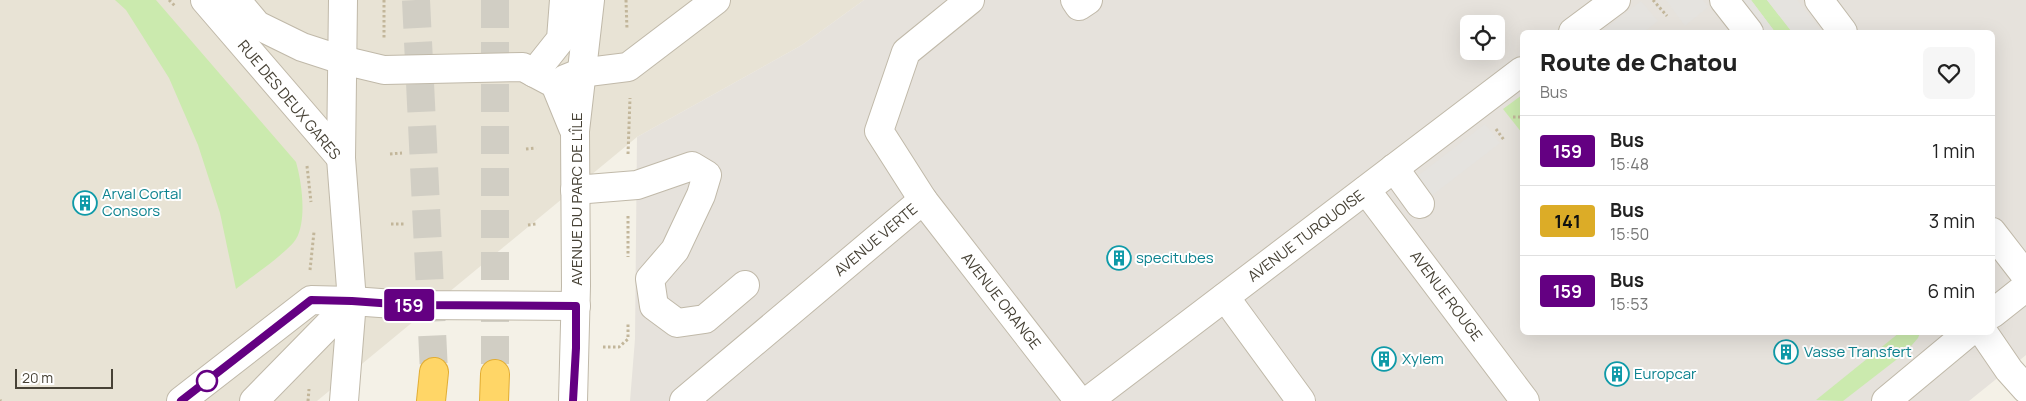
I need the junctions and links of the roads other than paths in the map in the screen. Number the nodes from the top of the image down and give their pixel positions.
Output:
1 (205, 0) edge
2 (236, 0) edge
3 (343, 0) edge
4 (564, 0) edge
5 (590, 0) edge
6 (716, 0) edge
7 (970, 0) edge
8 (1075, 0) edge
9 (1088, 0) edge
10 (1616, 0) edge
11 (1724, 0) edge
12 (1819, 0) edge
13 (1576, 30) edge
14 (1747, 30) edge
15 (1842, 30) edge
16 (342, 60) junction
17 (1520, 73) edge
18 (562, 79) junction
19 (341, 158) junction
20 (1394, 168) junction
21 (575, 190) junction
22 (1366, 190) junction
23 (923, 200) junction
24 (1420, 204) dead end
25 (1995, 236) edge
26 (2026, 276) edge
27 (745, 285) dead end
28 (2026, 287) edge
29 (1225, 297) junction
30 (352, 301) junction
31 (576, 306) junction
32 (1995, 312) edge
33 (1966, 335) edge
34 (1985, 335) edge
35 (434, 372) tunnel mouth
36 (495, 374) tunnel mouth
37 (2026, 389) edge
38 (181, 401) edge
39 (254, 401) edge
40 (344, 401) edge
41 (432, 401) edge
42 (494, 401) edge
43 (573, 401) edge
44 (684, 401) edge
45 (1079, 401) edge
46 (1088, 401) edge
47 (1301, 401) edge
48 (1525, 401) edge
49 (1886, 401) edge

1 - 19 street, RUE DES DEUX GARES
2 - 16 street, RUE DES DEUX GARES
3 - 16 street
4 - 18 street
5 - 18 street
6 - 18 street
7 - 23 street, AVENUE VERTE
8 - 9 street
10 - 13 street
11 - 14 street
12 - 15 street
16 - 18 street, RUE DES DEUX GARES
16 - 19 street
17 - 20 street, AVENUE TURQUOISE
18 - 21 street, AVENUE DU PARC DE L'ÎLE
19 - 30 street, RUE DES DEUX GARES
20 - 22 street, AVENUE TURQUOISE
20 - 24 street
21 - 27 street
21 - 31 street, AVENUE DU PARC DE L'ÎLE
22 - 29 street, AVENUE TURQUOISE
22 - 48 street, AVENUE ROUGE
23 - 44 street, AVENUE VERTE
23 - 45 street, AVENUE ORANGE
25 - 26 street
28 - 32 street
29 - 46 street, AVENUE TURQUOISE
29 - 47 street
30 - 31 street
30 - 38 street
30 - 39 street
30 - 40 street, RUE DES DEUX GARES
31 - 43 street, AVENUE DU PARC DE L'ÎLE
33 - 49 street
34 - 37 street
35 - 41 highway
36 - 42 highway

